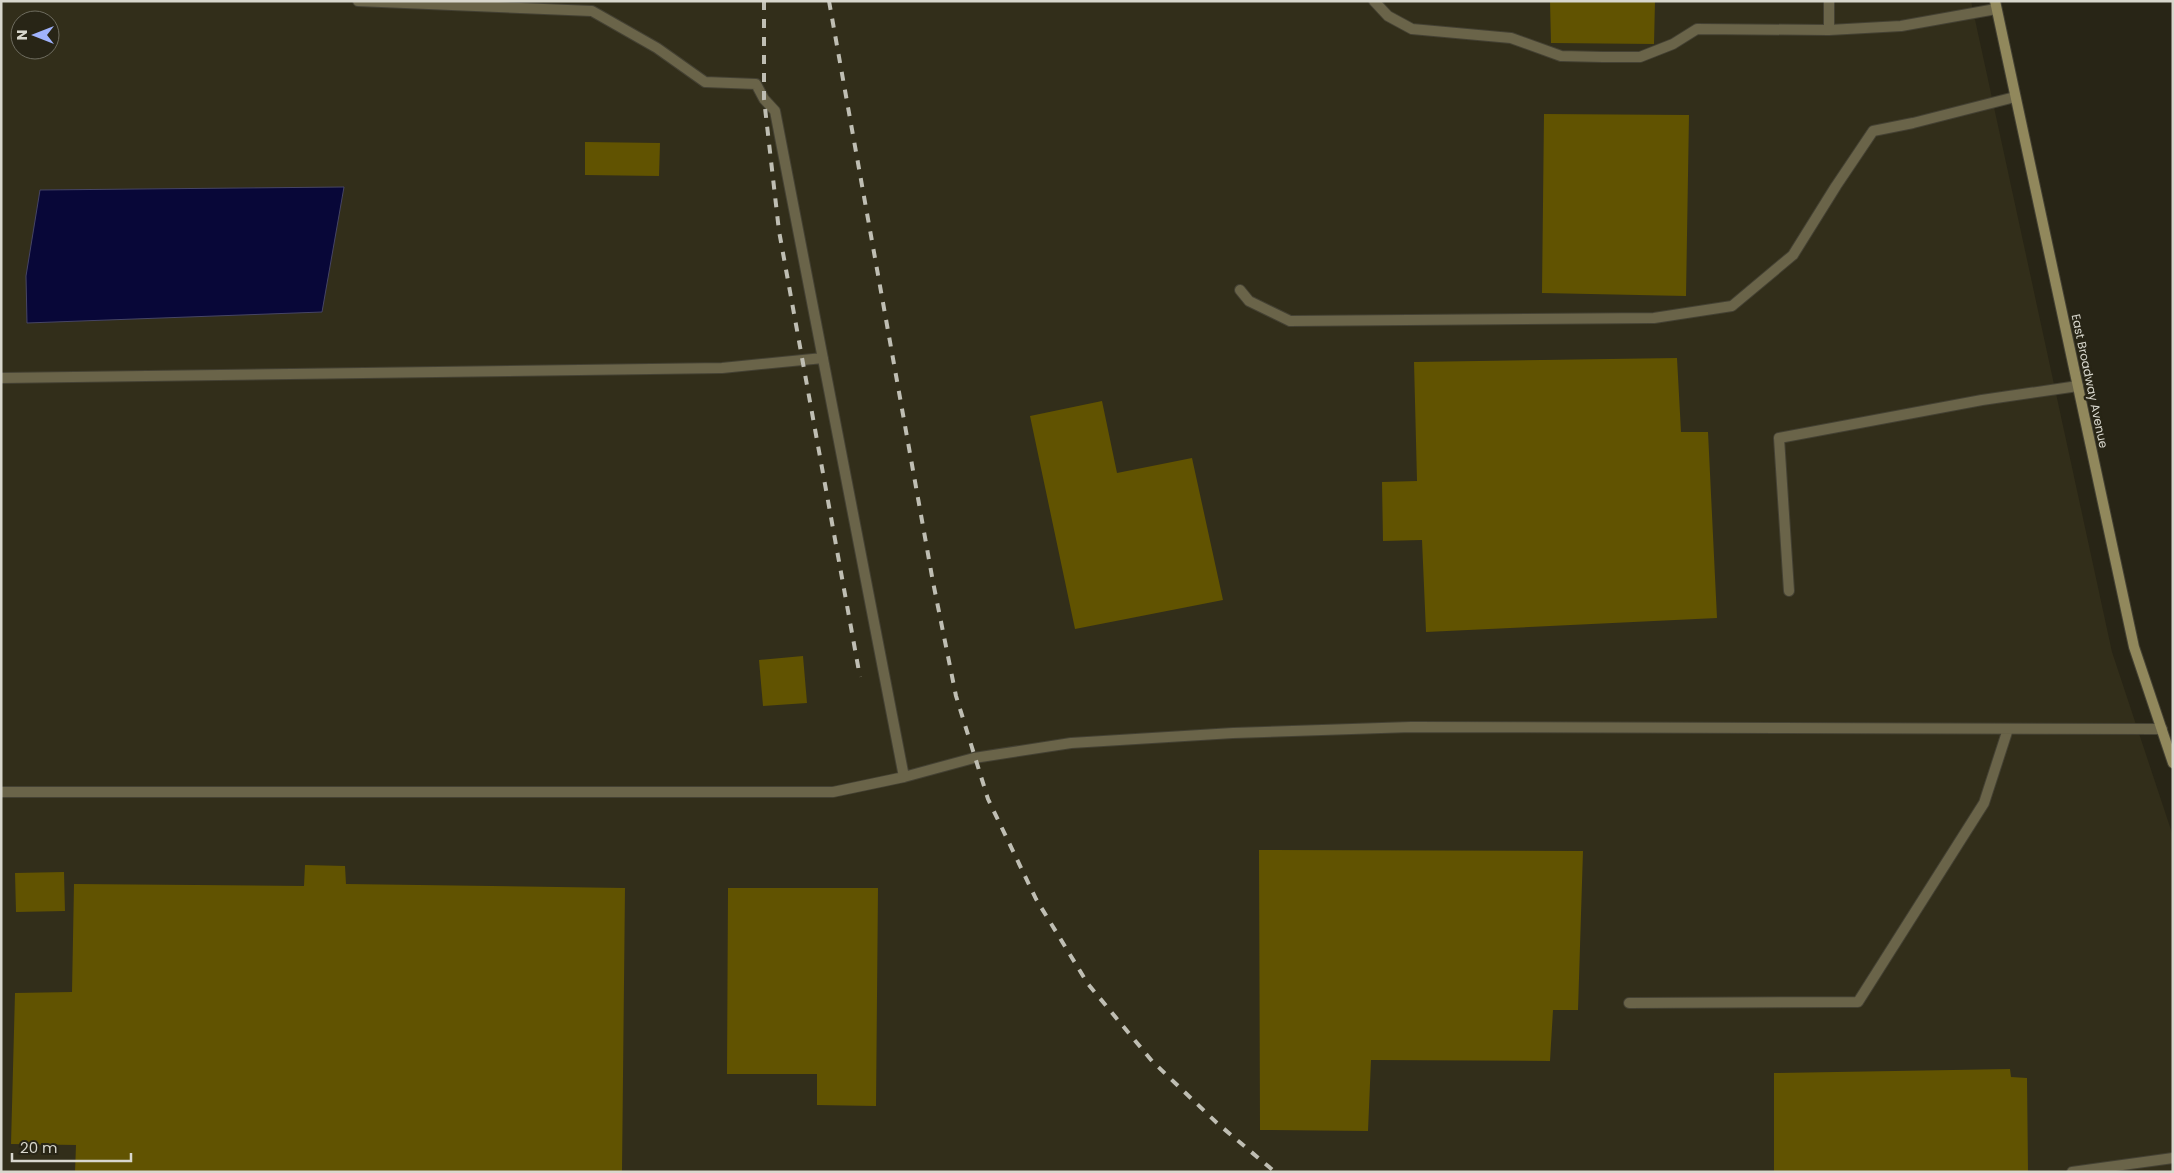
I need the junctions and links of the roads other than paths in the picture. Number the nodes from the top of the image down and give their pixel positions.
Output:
1 (358, 1) edge
2 (1374, 1) edge
3 (1829, 1) edge
4 (1996, 5) edge
5 (1829, 30) junction
6 (2016, 97) junction
7 (1240, 290) dead end
8 (823, 358) junction
9 (1, 378) edge
10 (2078, 386) junction
11 (1789, 591) dead end
12 (2008, 729) junction
13 (2162, 730) junction
14 (2173, 763) edge
15 (904, 777) junction
16 (1, 792) edge
17 (1629, 1003) dead end
18 (2173, 1158) edge
19 (2072, 1172) edge

1 - 8 lane
2 - 5 lane
3 - 5 lane
4 - 5 lane
4 - 6 main road, East Broadway Avenue
6 - 7 lane
6 - 10 main road, East Broadway Avenue
8 - 9 lane
8 - 15 lane
10 - 11 lane
10 - 13 main road, East Broadway Avenue
12 - 13 lane
12 - 15 lane
12 - 17 lane
13 - 14 main road, East Broadway Avenue
15 - 16 lane
18 - 19 lane

